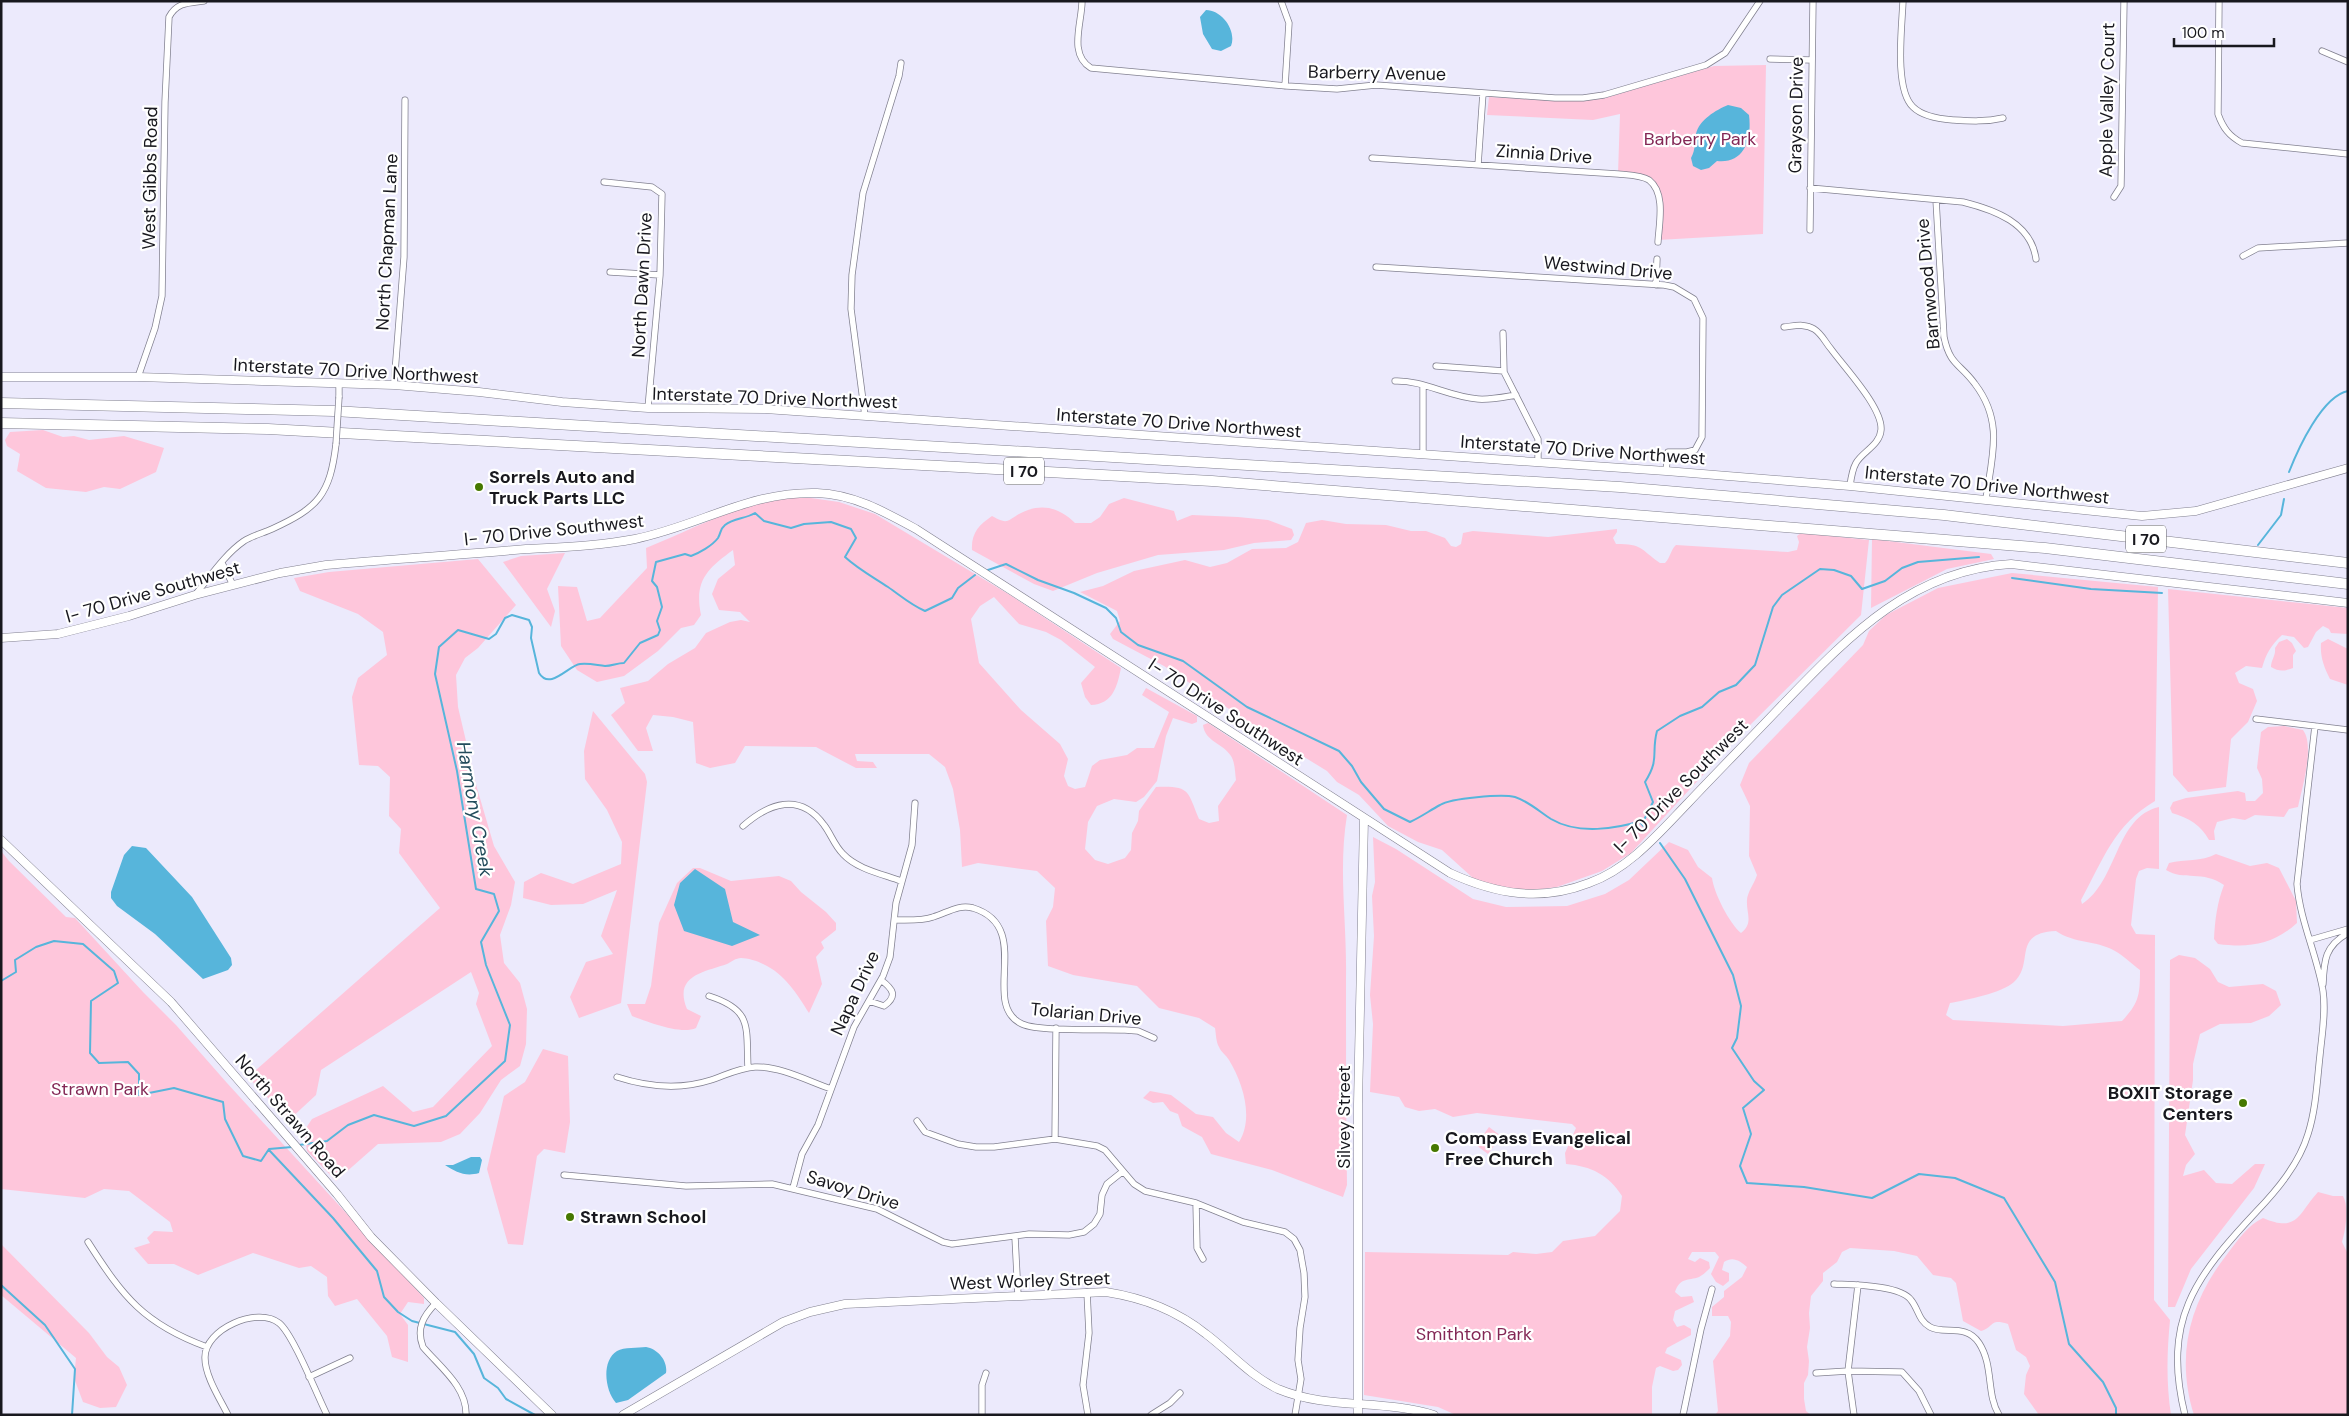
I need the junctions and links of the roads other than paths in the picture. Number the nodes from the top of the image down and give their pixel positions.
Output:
1 (204, 1) edge
2 (1082, 1) edge
3 (1760, 1) edge
4 (1813, 1) edge
5 (1903, 1) edge
6 (2124, 1) edge
7 (2219, 1) edge
8 (1282, 2) edge
9 (2322, 51) dead end
10 (1770, 59) dead end
11 (1812, 60) junction
12 (2348, 62) edge
13 (901, 64) dead end
14 (1285, 86) junction
15 (1484, 92) junction
16 (405, 100) dead end
17 (2003, 118) dead end
18 (2348, 154) edge
19 (1372, 158) dead end
20 (1478, 165) junction
21 (604, 182) dead end
22 (1810, 188) junction
23 (2114, 197) dead end
24 (1936, 200) junction
25 (1810, 230) dead end
26 (1658, 242) dead end
27 (2348, 243) edge
28 (2243, 256) dead end
29 (1657, 259) dead end
30 (2036, 259) dead end
31 (1376, 267) dead end
32 (610, 272) dead end
33 (660, 275) junction
34 (1656, 284) junction
35 (1784, 327) dead end
36 (1503, 333) dead end
37 (1436, 366) dead end
38 (1504, 371) junction
39 (1, 377) edge
40 (138, 377) junction
41 (1395, 382) dead end
42 (339, 383) junction
43 (394, 385) junction
44 (1423, 385) junction
45 (1516, 395) junction
46 (1, 403) edge
47 (648, 408) junction
48 (865, 416) junction
49 (1, 423) edge
50 (1423, 454) junction
51 (1538, 462) junction
52 (2348, 468) edge
53 (1666, 470) junction
54 (1850, 486) junction
55 (1986, 500) junction
56 (222, 563) junction
57 (2348, 563) edge
58 (2348, 584) edge
59 (233, 585) junction
60 (195, 595) junction
61 (2348, 603) edge
62 (1, 638) edge
63 (2256, 719) dead end
64 (2315, 726) junction
65 (2348, 730) edge
66 (915, 803) dead end
67 (1364, 818) junction
68 (742, 826) dead end
69 (1, 840) edge
70 (901, 881) junction
71 (895, 920) junction
72 (2348, 931) edge
73 (2310, 940) junction
74 (881, 980) junction
75 (2323, 992) junction
76 (709, 996) dead end
77 (869, 1001) junction
78 (1056, 1028) junction
79 (1154, 1038) dead end
80 (748, 1068) junction
81 (617, 1077) dead end
82 (831, 1089) junction
83 (917, 1121) dead end
84 (1055, 1139) junction
85 (1122, 1172) junction
86 (564, 1175) dead end
87 (793, 1188) junction
88 (1196, 1203) junction
89 (1015, 1238) junction
90 (88, 1242) dead end
91 (1203, 1259) dead end
92 (1834, 1284) dead end
93 (1858, 1285) junction
94 (1712, 1290) dead end
95 (1087, 1292) junction
96 (1018, 1295) junction
97 (436, 1303) junction
98 (207, 1347) junction
99 (350, 1358) dead end
100 (1848, 1371) junction
101 (986, 1373) dead end
102 (1816, 1373) dead end
103 (309, 1377) junction
104 (1180, 1394) dead end
105 (1299, 1397) junction
106 (1358, 1404) junction
107 (228, 1415) edge
108 (327, 1415) edge
109 (466, 1415) edge
110 (552, 1415) edge
111 (623, 1415) edge
112 (982, 1415) edge
113 (1088, 1415) edge
114 (1151, 1415) edge
115 (1295, 1415) edge
116 (1358, 1415) edge
117 (1434, 1415) edge
118 (1683, 1415) edge
119 (1854, 1415) edge
120 (1931, 1415) edge
121 (1999, 1415) edge
122 (2185, 1415) edge

1 - 40 street, West Gibbs Road
2 - 14 street, Barberry Avenue
3 - 15 street, Barberry Avenue
4 - 11 street, Grayson Drive
5 - 17 street
6 - 23 street, Apple Valley Court
7 - 18 street
8 - 14 street
9 - 12 street
10 - 11 street
11 - 22 street, Grayson Drive
13 - 48 street
14 - 15 street, Barberry Avenue
15 - 20 street
16 - 43 street, North Chapman Lane
19 - 20 street, Zinnia Drive
20 - 26 street, Zinnia Drive
21 - 33 street, North Dawn Drive
22 - 24 street
22 - 25 street, Grayson Drive
24 - 30 street
24 - 55 street, Barnwood Drive
27 - 28 street
29 - 34 street
31 - 34 street, Westwind Drive
32 - 33 street
33 - 47 street, North Dawn Drive
34 - 53 street, Westwind Drive
35 - 54 street
36 - 38 street
37 - 38 street
38 - 45 street
39 - 40 street, Interstate 70 Drive Northwest
40 - 42 street, Interstate 70 Drive Northwest
41 - 44 street
42 - 43 street, Interstate 70 Drive Northwest
42 - 56 street, bridge
43 - 47 street, Interstate 70 Drive Northwest
44 - 45 street
44 - 50 street
45 - 51 street
46 - 57 highway, I 70
47 - 48 street, Interstate 70 Drive Northwest
48 - 50 street, Interstate 70 Drive Northwest
49 - 58 highway, I 70
50 - 51 street, Interstate 70 Drive Northwest
51 - 53 street, Interstate 70 Drive Northwest
52 - 55 street, Interstate 70 Drive Northwest
53 - 54 street, Interstate 70 Drive Northwest
54 - 55 street, Interstate 70 Drive Northwest
56 - 59 street
56 - 60 street
59 - 60 street, I- 70 Drive Southwest
59 - 67 street, I- 70 Drive Southwest
60 - 62 street, I- 70 Drive Southwest
61 - 67 street, I- 70 Drive Southwest
63 - 64 street
64 - 65 street
64 - 73 street
66 - 70 street, Napa Drive
67 - 106 street, Silvey Street
68 - 70 street
69 - 97 street, North Strawn Road
70 - 71 street, Napa Drive
71 - 74 street, Napa Drive
71 - 78 street, Tolarian Drive
72 - 73 street
72 - 75 street
73 - 75 street
74 - 77 street, Napa Drive
74 - 77 street
75 - 122 street
76 - 80 street
77 - 82 street, Napa Drive
78 - 79 street, Tolarian Drive
78 - 84 street
80 - 81 street
80 - 82 street
82 - 87 street, Napa Drive
83 - 84 street
84 - 85 street
85 - 88 street
85 - 89 street, Savoy Drive
86 - 87 street, Savoy Drive
87 - 89 street, Savoy Drive
88 - 91 street
88 - 105 street
89 - 96 street
90 - 98 street
92 - 93 street
93 - 100 street
93 - 121 street
94 - 118 street
95 - 96 street, West Worley Street
95 - 105 street, West Worley Street
95 - 113 street
96 - 111 street, West Worley Street
97 - 109 street
97 - 110 street, North Strawn Road
98 - 103 street
98 - 107 street
99 - 103 street
100 - 102 street
100 - 119 street
100 - 120 street
101 - 112 street
103 - 108 street
104 - 114 street
105 - 106 street, West Worley Street
105 - 115 street
106 - 116 street, Silvey Street
106 - 117 street, West Worley Street

